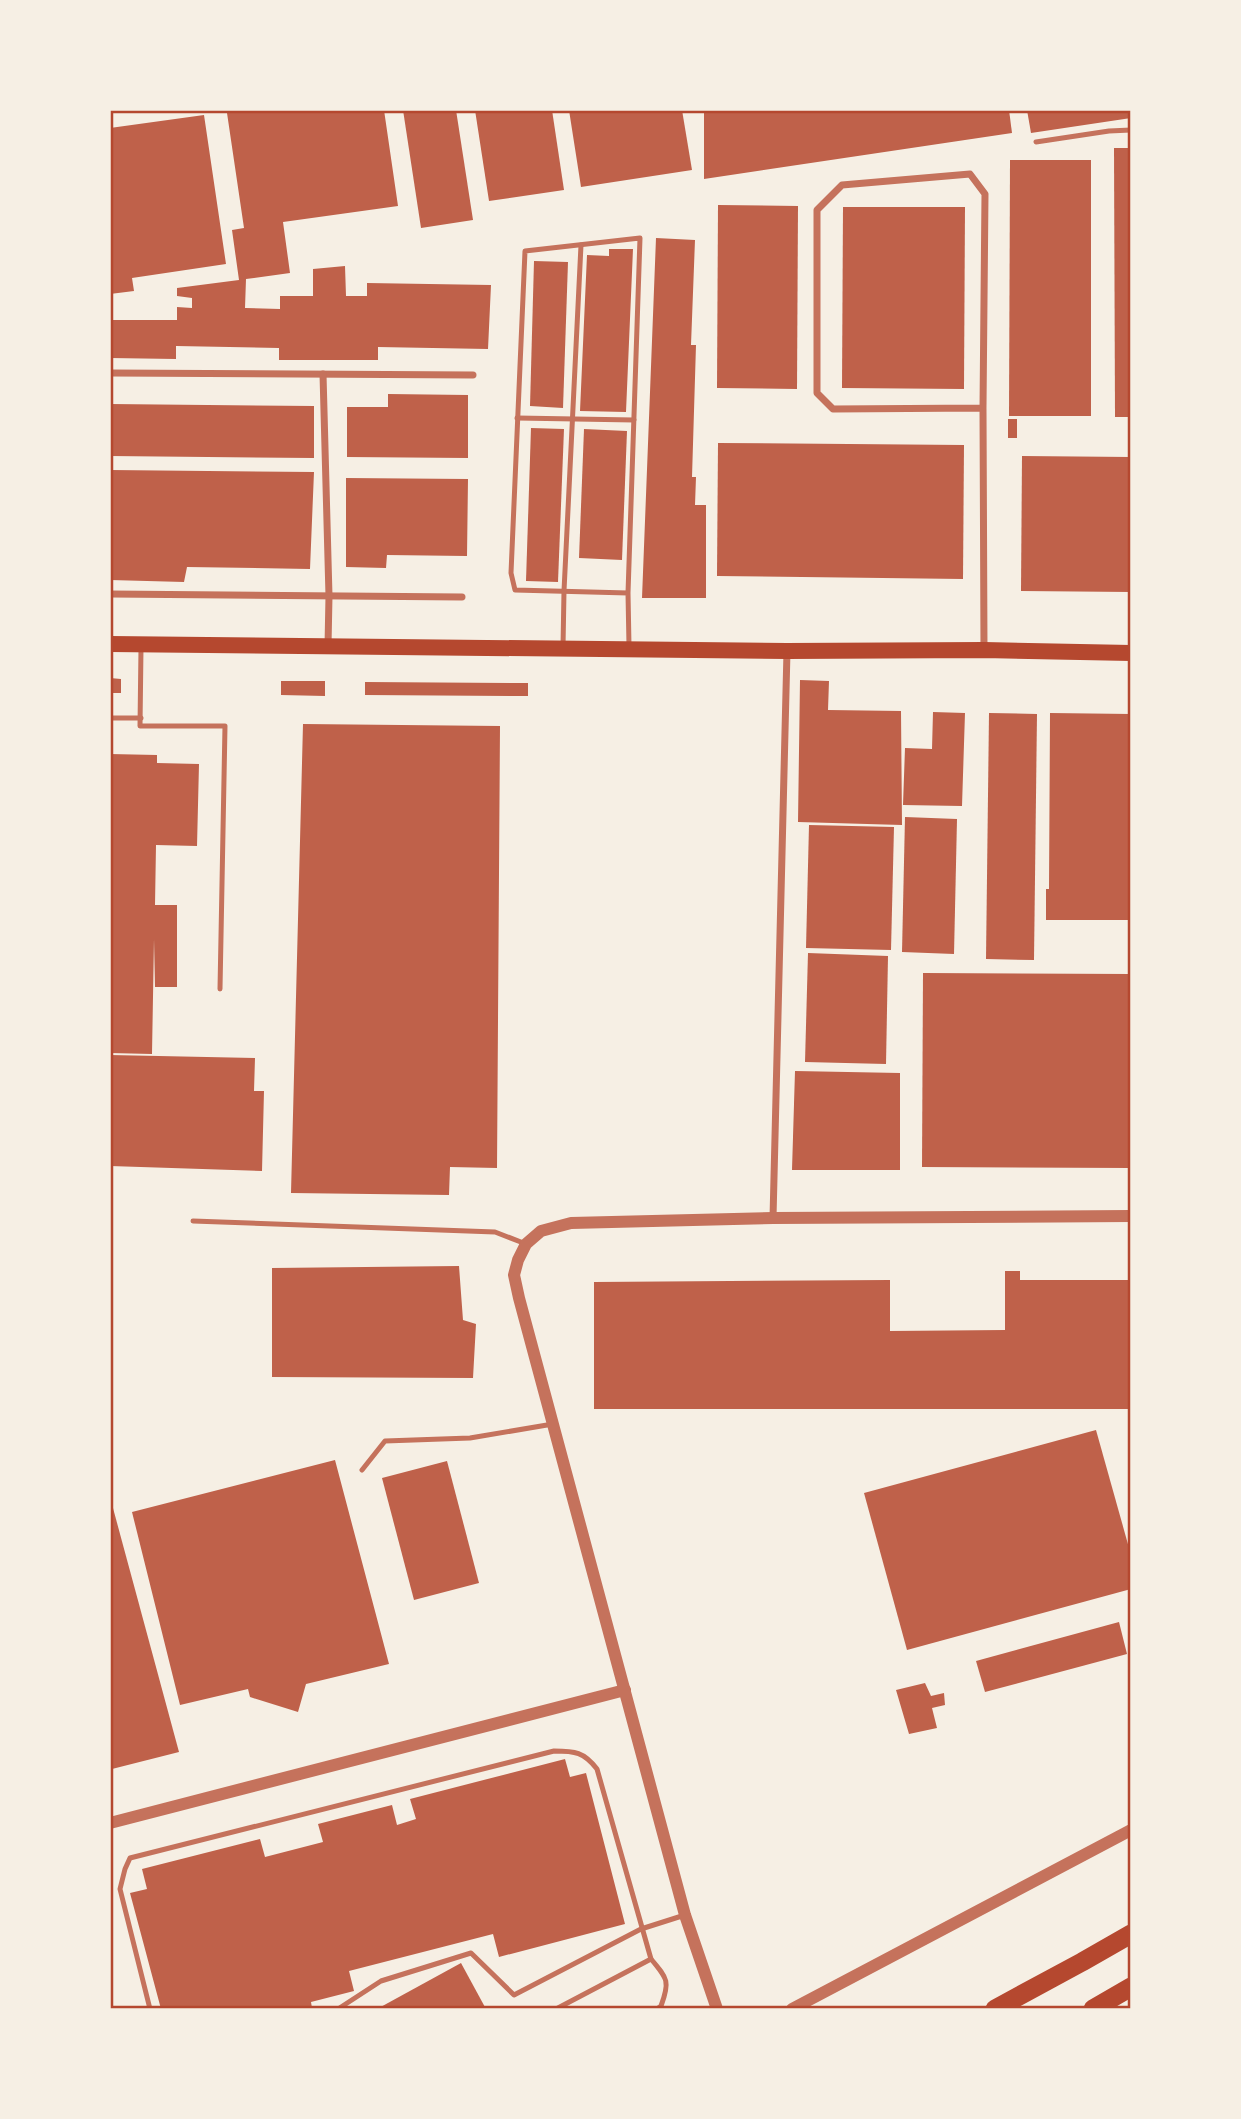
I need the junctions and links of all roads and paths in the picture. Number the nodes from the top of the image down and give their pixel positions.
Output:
1 (1131, 130) edge
2 (1036, 142) dead end
3 (581, 245) junction
4 (110, 373) edge
5 (323, 374) junction
6 (473, 375) dead end
7 (983, 408) junction
8 (517, 418) junction
9 (573, 419) junction
10 (634, 420) junction
11 (564, 592) junction
12 (628, 593) junction
13 (110, 594) edge
14 (329, 596) junction
15 (462, 597) dead end
16 (110, 644) edge
17 (141, 645) junction
18 (328, 646) junction
19 (563, 649) junction
20 (629, 649) junction
21 (984, 650) junction
22 (787, 651) junction
23 (1131, 653) edge
24 (110, 718) edge
25 (141, 718) junction
26 (220, 989) dead end
27 (1131, 1216) edge
28 (773, 1218) junction
29 (193, 1221) dead end
30 (526, 1244) junction
31 (553, 1424) junction
32 (362, 1469) dead end
33 (625, 1690) junction
34 (110, 1823) edge
35 (1131, 1830) edge
36 (685, 1914) junction
37 (641, 1928) junction
38 (1131, 1934) edge
39 (651, 1959) junction
40 (1131, 1987) edge
41 (150, 2009) edge
42 (338, 2009) edge
43 (556, 2009) edge
44 (657, 2009) edge
45 (717, 2009) edge
46 (792, 2009) edge
47 (995, 2009) edge
48 (1093, 2009) edge

1 - 2 lane
3 - 8 lane
3 - 9 lane
3 - 10 lane
4 - 5 street
5 - 6 street
5 - 14 street
7 - 7 street
7 - 21 street
8 - 9 lane
8 - 11 lane
9 - 10 lane
9 - 11 lane
10 - 12 lane
11 - 12 lane
11 - 19 lane
12 - 20 lane
13 - 14 street
14 - 15 street
14 - 18 street
16 - 17 main road
17 - 18 main road
17 - 25 lane
18 - 19 main road
19 - 20 main road
20 - 22 main road
21 - 22 main road
21 - 23 main road
22 - 28 street
24 - 25 lane
25 - 26 lane
27 - 28 street
28 - 30 street
29 - 30 lane
30 - 31 street
31 - 32 lane
31 - 33 street
33 - 34 street
33 - 36 street
35 - 46 street
36 - 37 lane
36 - 45 street
37 - 39 lane
37 - 41 lane
37 - 42 lane
38 - 47 highway
39 - 43 lane
39 - 44 lane
40 - 48 highway

